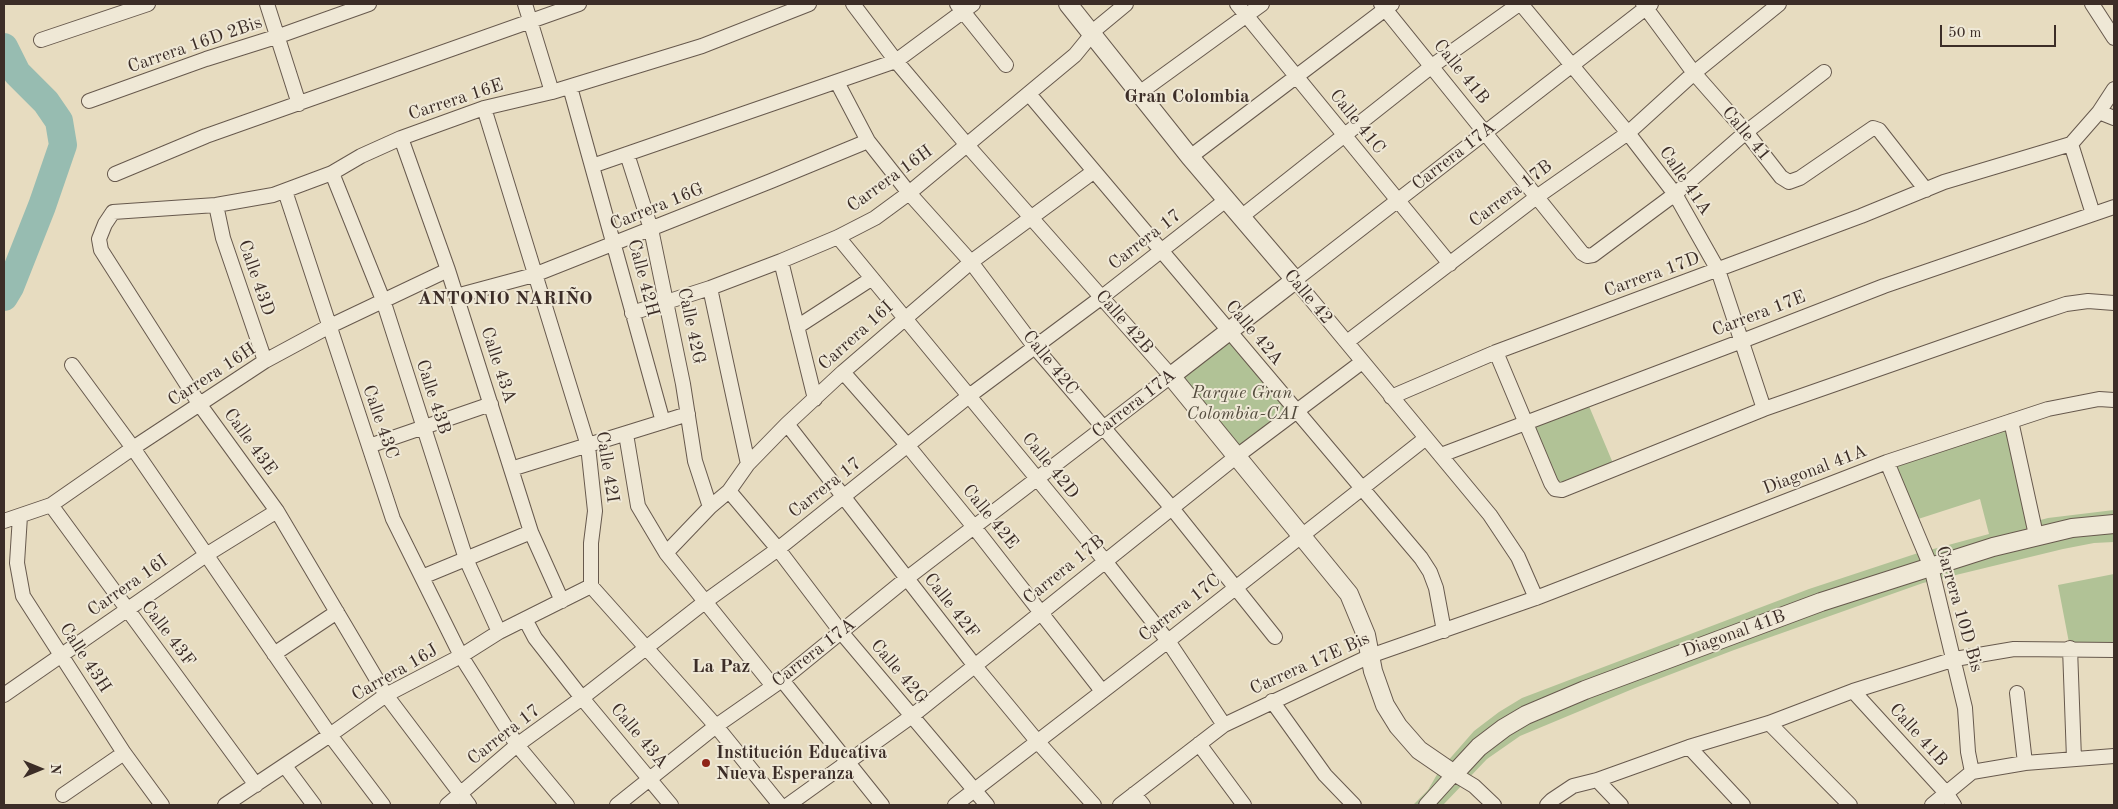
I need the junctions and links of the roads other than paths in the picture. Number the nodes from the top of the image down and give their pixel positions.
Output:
1 (148, 4) edge
2 (267, 4) edge
3 (369, 4) edge
4 (525, 4) edge
5 (579, 4) edge
6 (809, 4) edge
7 (853, 4) edge
8 (1068, 4) edge
9 (1126, 4) edge
10 (1236, 4) edge
11 (1262, 4) edge
12 (1520, 4) edge
13 (2092, 4) edge
14 (1647, 5) edge
15 (964, 6) edge
16 (1386, 6) edge
17 (1772, 6) edge
18 (1246, 16) junction
19 (530, 21) junction
20 (1091, 34) junction
21 (279, 36) junction
22 (2114, 38) edge
23 (42, 40) dead end
24 (896, 61) junction
25 (1572, 65) junction
26 (1006, 66) dead end
27 (1432, 66) junction
28 (1824, 72) dead end
29 (1694, 73) junction
30 (1296, 78) junction
31 (837, 82) junction
32 (570, 87) junction
33 (2114, 89) edge
34 (552, 92) junction
35 (1029, 94) junction
36 (1138, 94) junction
37 (89, 101) dead end
38 (299, 104) junction
39 (484, 108) junction
40 (2099, 112) junction
41 (2114, 118) edge
42 (1486, 132) junction
43 (1746, 132) junction
44 (1628, 133) junction
45 (1346, 136) junction
46 (400, 138) junction
47 (868, 141) junction
48 (2071, 144) junction
49 (967, 145) junction
50 (627, 154) junction
51 (1190, 157) junction
52 (592, 166) junction
53 (1093, 172) junction
54 (332, 173) junction
55 (115, 174) dead end
56 (1926, 190) junction
57 (284, 191) junction
58 (909, 193) junction
59 (1675, 194) junction
60 (1538, 196) junction
61 (1226, 200) junction
62 (1397, 201) junction
63 (216, 205) junction
64 (2114, 207) edge
65 (113, 212) joint
66 (2093, 214) junction
67 (1030, 217) junction
68 (1241, 217) junction
69 (650, 229) junction
70 (838, 237) junction
71 (614, 244) junction
72 (1161, 252) junction
73 (781, 261) junction
74 (971, 262) junction
75 (1450, 264) junction
76 (448, 270) junction
77 (1718, 270) junction
78 (534, 275) junction
79 (872, 279) junction
80 (1295, 280) junction
81 (710, 288) junction
82 (456, 296) junction
83 (1102, 297) junction
84 (383, 300) junction
85 (667, 302) junction
86 (2114, 303) edge
87 (632, 312) junction
88 (905, 318) junction
89 (328, 327) junction
90 (797, 327) junction
91 (1228, 331) junction
92 (1742, 341) junction
93 (1347, 342) junction
94 (1034, 346) junction
95 (1496, 352) junction
96 (266, 361) junction
97 (1362, 362) junction
98 (72, 365) dead end
99 (843, 372) junction
100 (1171, 376) junction
101 (970, 396) junction
102 (1391, 397) junction
103 (815, 399) junction
104 (2114, 400) edge
105 (491, 404) junction
106 (200, 405) junction
107 (1764, 409) junction
108 (1296, 411) junction
109 (688, 414) junction
110 (2011, 421) junction
111 (663, 422) junction
112 (1524, 423) junction
113 (787, 424) junction
114 (423, 428) junction
115 (1103, 428) junction
116 (626, 434) junction
117 (1426, 438) junction
118 (369, 446) junction
119 (588, 446) junction
120 (908, 446) junction
121 (133, 448) junction
122 (1441, 455) junction
123 (1237, 456) junction
124 (1887, 462) junction
125 (748, 464) junction
126 (511, 469) junction
127 (1036, 479) junction
128 (1362, 488) junction
129 (729, 491) junction
130 (842, 498) junction
131 (51, 505) junction
132 (710, 507) junction
133 (1171, 508) junction
134 (277, 511) junction
135 (20, 516) junction
136 (4, 521) edge
137 (2114, 524) edge
138 (974, 527) junction
139 (531, 532) junction
140 (1302, 535) junction
141 (2036, 535) junction
142 (778, 549) junction
143 (666, 553) junction
144 (206, 555) junction
145 (466, 559) junction
146 (1104, 561) junction
147 (1931, 567) junction
148 (422, 577) junction
149 (906, 579) junction
150 (591, 586) junction
151 (1236, 587) junction
152 (1536, 598) junction
153 (562, 601) junction
154 (706, 601) junction
155 (126, 610) junction
156 (337, 612) junction
157 (1041, 613) junction
158 (525, 619) junction
159 (1444, 631) junction
160 (498, 632) junction
161 (841, 632) junction
162 (1274, 637) dead end
163 (1168, 641) junction
164 (647, 648) junction
165 (2070, 648) junction
166 (2114, 650) edge
167 (274, 654) junction
168 (61, 656) junction
169 (461, 656) junction
170 (1370, 656) junction
171 (1955, 659) junction
172 (975, 666) junction
173 (778, 683) junction
174 (1102, 691) junction
175 (1853, 691) junction
176 (2017, 693) dead end
177 (4, 695) edge
178 (386, 695) junction
179 (582, 698) junction
180 (1272, 701) junction
181 (912, 716) junction
182 (1769, 723) junction
183 (1224, 725) junction
184 (716, 726) junction
185 (330, 735) junction
186 (1037, 741) junction
187 (1199, 744) junction
188 (517, 745) junction
189 (1689, 747) junction
190 (124, 753) junction
191 (2114, 756) edge
192 (2074, 759) junction
193 (849, 762) junction
194 (2025, 763) junction
195 (285, 766) junction
196 (1972, 772) junction
197 (1454, 774) junction
198 (650, 779) junction
199 (1597, 780) junction
200 (256, 785) junction
201 (975, 791) junction
202 (1134, 794) junction
203 (63, 795) dead end
204 (1950, 799) edge
205 (465, 800) edge
206 (231, 804) edge
207 (162, 805) edge
208 (314, 805) edge
209 (383, 805) edge
210 (447, 805) edge
211 (567, 805) edge
212 (617, 805) edge
213 (671, 805) edge
214 (780, 805) edge
215 (788, 805) edge
216 (882, 805) edge
217 (955, 805) edge
218 (987, 805) edge
219 (1094, 805) edge
220 (1120, 805) edge
221 (1143, 805) edge
222 (1244, 805) edge
223 (1354, 805) edge
224 (1426, 805) edge
225 (1494, 805) edge
226 (1547, 805) edge
227 (1621, 805) edge
228 (1743, 805) edge
229 (1850, 805) edge
230 (1932, 805) edge

1 - 23 street
2 - 21 street
3 - 21 street, Carrera 16D 2Bis
4 - 19 street
5 - 19 street
6 - 32 street, Carrera 16E
7 - 24 street, Calle 42B
8 - 20 street, Calle 42
9 - 20 street, Carrera 16H
10 - 18 street, Calle 41C
11 - 18 street
12 - 25 street, Calle 41A
12 - 27 street
13 - 22 street
14 - 25 street, Carrera 17A
14 - 29 street, Calle 41
15 - 24 street
15 - 26 street
16 - 27 street, Calle 41B
16 - 30 street
17 - 29 street, Carrera 17B
18 - 30 street, Calle 41C
18 - 36 street
19 - 34 street
19 - 38 street
20 - 35 street, Carrera 16H
20 - 36 street, Calle 42
21 - 37 street, Carrera 16D 2Bis
21 - 38 street
24 - 31 street
24 - 49 street, Calle 42B
25 - 42 street, Carrera 17A
25 - 44 street, Calle 41A
27 - 42 street, Calle 41B
27 - 45 street
28 - 43 street
29 - 43 street, Calle 41
29 - 44 street, Carrera 17B
30 - 45 street, Calle 41C
30 - 51 street
31 - 47 street, Calle 42C
31 - 50 street
32 - 34 street, Carrera 16E
32 - 52 street, Calle 42H
33 - 40 street
34 - 39 street, Carrera 16E
35 - 49 street, Carrera 16H
35 - 53 street, Calle 42A
36 - 51 street, Calle 42
38 - 55 street
39 - 46 street, Carrera 16E
39 - 78 street, Calle 42I
40 - 41 street
40 - 48 street
42 - 60 street, Calle 41B
42 - 62 street, Carrera 17A
43 - 56 street, Calle 41
43 - 59 street
44 - 59 street, Calle 41A
44 - 60 street, Carrera 17B
45 - 62 street, Calle 41C
45 - 68 street
46 - 54 street, Carrera 16E
46 - 76 street, Calle 43A
47 - 58 street, Calle 42C
47 - 69 street, Carrera 16G
48 - 56 street, Carrera 17D
48 - 66 street
49 - 58 street, Carrera 16H
49 - 67 street, Calle 42B
50 - 52 street
50 - 69 street, Calle 42G
51 - 61 street, Calle 42
52 - 71 street, Calle 42H
53 - 67 street, Carrera 16I
53 - 72 street, Calle 42A
54 - 57 street, Carrera 16E
54 - 84 street, Calle 43B
56 - 77 street, Carrera 17D
57 - 63 street, Carrera 16E
57 - 89 street, Calle 43C
58 - 70 street, Carrera 16H
58 - 74 street, Calle 42C
59 - 60 street, Calle 41B
59 - 77 street, Calle 41A
60 - 75 street, Carrera 17B
61 - 68 street, Calle 42
61 - 72 street, Carrera 17
62 - 75 street, Calle 41C
62 - 80 street, Carrera 17A
63 - 65 street, Carrera 16E
63 - 96 street, Calle 43D
64 - 66 street, Carrera 17E
65 - 106 street, Calle 43E
66 - 92 street, Carrera 17E
67 - 74 street, Carrera 16I
67 - 83 street, Calle 42B
68 - 80 street, Calle 42
69 - 71 street, Carrera 16G
69 - 85 street, Calle 42G
70 - 73 street, Carrera 16H
70 - 79 street, Calle 42D
71 - 78 street, Carrera 16G
71 - 87 street, Calle 42H
72 - 83 street, Carrera 17
72 - 91 street, Calle 42A
73 - 81 street, Carrera 16H
73 - 90 street
74 - 88 street, Carrera 16I
74 - 94 street, Calle 42C
75 - 93 street, Carrera 17B
76 - 82 street, Calle 43A
76 - 84 street, Carrera 16H
77 - 92 street, Calle 41A
77 - 95 street, Carrera 17D
78 - 82 street, Carrera 16G
78 - 119 street, Calle 42I
79 - 88 street, Calle 42D
79 - 90 street, Carrera 16I
80 - 91 street, Carrera 17A
80 - 93 street, Calle 42
81 - 85 street, Carrera 16H
81 - 125 street
82 - 105 street, Calle 43A
83 - 94 street, Carrera 17
83 - 100 street, Calle 42B
84 - 89 street, Carrera 16H
84 - 114 street, Calle 43B
85 - 87 street, Carrera 16H
85 - 109 street, Calle 42G
86 - 107 street
87 - 111 street, Calle 42H
88 - 99 street, Carrera 16I
88 - 101 street, Calle 42D
89 - 96 street, Carrera 16H
89 - 118 street, Calle 43C
90 - 103 street
91 - 100 street, Carrera 17A
91 - 108 street, Calle 42A
92 - 107 street, Calle 41A
92 - 112 street, Carrera 17E
93 - 97 street, Calle 42
94 - 101 street, Carrera 17
94 - 115 street, Calle 42C
95 - 102 street, Carrera 17D
95 - 112 street
96 - 106 street, Carrera 16H
97 - 102 street, Calle 42
97 - 108 street, Carrera 17B
98 - 121 street
99 - 103 street, Carrera 16I
99 - 120 street, Calle 42E
100 - 115 street, Carrera 17A
100 - 123 street, Calle 42B
101 - 120 street, Carrera 17
101 - 127 street, Calle 42D
102 - 117 street, Calle 42
103 - 113 street, Carrera 16I
104 - 110 street, Diagonal 41A
105 - 114 street
105 - 126 street, Calle 43A
106 - 121 street, Carrera 16H
106 - 134 street, Calle 43E
107 - 112 street
108 - 123 street, Carrera 17B
108 - 128 street, Calle 42A
109 - 111 street
109 - 132 street, Calle 42G
110 - 124 street, Diagonal 41A
110 - 141 street
111 - 116 street
112 - 122 street, Carrera 17E
113 - 125 street, Carrera 16I
113 - 130 street, Calle 42F
114 - 118 street
114 - 145 street, Calle 43B
115 - 127 street, Carrera 17A
115 - 133 street, Calle 42C
116 - 119 street
116 - 143 street
117 - 122 street, Calle 42
117 - 128 street, Carrera 17C
118 - 148 street, Calle 43C
119 - 126 street
119 - 150 street, Calle 42I
120 - 130 street, Carrera 17
120 - 138 street, Calle 42E
121 - 131 street, Carrera 16H
121 - 144 street
122 - 152 street, Calle 42
123 - 133 street, Carrera 17B
123 - 140 street, Calle 42B
124 - 147 street, Carrera 10D Bis
124 - 152 street, Diagonal 41A
125 - 129 street, Carrera 16I
126 - 139 street, Calle 43A
127 - 138 street, Carrera 17A
127 - 146 street, Calle 42D
128 - 140 street, Carrera 17C
128 - 159 street, Calle 42A
129 - 132 street, Carrera 16I
129 - 142 street, Calle 42G
130 - 142 street, Carrera 17
130 - 149 street, Calle 42F
131 - 135 street, Carrera 16H
131 - 155 street, Calle 43F
132 - 143 street, Carrera 16I
133 - 146 street, Carrera 17B
133 - 151 street, Calle 42C
134 - 144 street, Carrera 16I
134 - 156 street, Calle 43E
135 - 136 street, Carrera 16H
135 - 168 street, Calle 43H
137 - 141 street
138 - 149 street, Carrera 17A
138 - 157 street, Calle 42E
139 - 145 street
139 - 153 street, Calle 43A
140 - 151 street, Carrera 17C
140 - 170 street, Calle 42B
141 - 147 street, Diagonal 41B
142 - 154 street, Carrera 17
142 - 161 street, Calle 42G
143 - 154 street
144 - 155 street, Carrera 16I
144 - 167 street
145 - 148 street
145 - 160 street, Calle 43B
146 - 157 street, Carrera 17B
146 - 163 street, Calle 42D
147 - 171 street, Carrera 10D Bis
147 - 197 street, Diagonal 41B
148 - 169 street, Calle 43C
149 - 161 street, Carrera 17A
149 - 172 street, Calle 42F
150 - 153 street, Carrera 16J
150 - 164 street
151 - 162 street, Calle 42C
151 - 163 street, Carrera 17C
152 - 159 street, Carrera 17E Bis
153 - 158 street, Carrera 16J
154 - 164 street, Carrera 17
154 - 173 street
155 - 168 street, Carrera 16I
155 - 200 street, Calle 43F
156 - 167 street
156 - 178 street, Calle 43E
157 - 172 street, Carrera 17B
157 - 174 street, Calle 42E
158 - 160 street, Carrera 16J
158 - 179 street, Calle 43A
159 - 170 street, Carrera 17E Bis
160 - 169 street, Carrera 16J
161 - 173 street, Carrera 17A
161 - 181 street, Calle 42G
163 - 174 street, Carrera 17C
163 - 183 street, Calle 42D
164 - 179 street, Carrera 17
164 - 184 street
165 - 166 street
165 - 171 street
165 - 192 street
167 - 185 street
168 - 177 street, Carrera 16I
168 - 190 street, Calle 43H
169 - 178 street, Carrera 16J
169 - 188 street, Calle 43C
170 - 180 street, Carrera 17E Bis
170 - 197 street
171 - 175 street
171 - 196 street, Carrera 10D Bis
172 - 181 street, Carrera 17B
172 - 186 street, Calle 42F
173 - 184 street, Carrera 17A
173 - 193 street
174 - 186 street, Carrera 17C
175 - 182 street
175 - 204 street, Calle 41B
176 - 194 street
178 - 185 street, Carrera 16J
178 - 205 street
179 - 188 street, Carrera 17
179 - 198 street, Calle 43A
180 - 183 street, Carrera 17E Bis
180 - 223 street
181 - 193 street, Carrera 17B
181 - 201 street, Calle 42G
182 - 189 street
182 - 229 street
183 - 187 street, Carrera 17E Bis
184 - 198 street, Carrera 17A
184 - 214 street
185 - 195 street, Carrera 16J
185 - 209 street
186 - 201 street, Carrera 17C
186 - 219 street, Calle 42F
187 - 202 street, Carrera 17E Bis
187 - 222 street
188 - 205 street, Carrera 17
188 - 211 street, Calle 43C
189 - 199 street
189 - 228 street
190 - 203 street
190 - 207 street, Calle 43H
191 - 192 street
192 - 194 street
193 - 215 street, Carrera 17B
193 - 216 street
194 - 196 street
195 - 200 street, Carrera 16J
195 - 208 street
196 - 204 street
197 - 224 street
197 - 225 street
198 - 212 street, Carrera 17A
198 - 213 street, Calle 43A
199 - 226 street
199 - 227 street
200 - 206 street, Carrera 16J
201 - 217 street, Carrera 17C
201 - 218 street, Calle 42G
202 - 220 street, Carrera 17E Bis
202 - 221 street
204 - 230 street
205 - 210 street, Carrera 17

